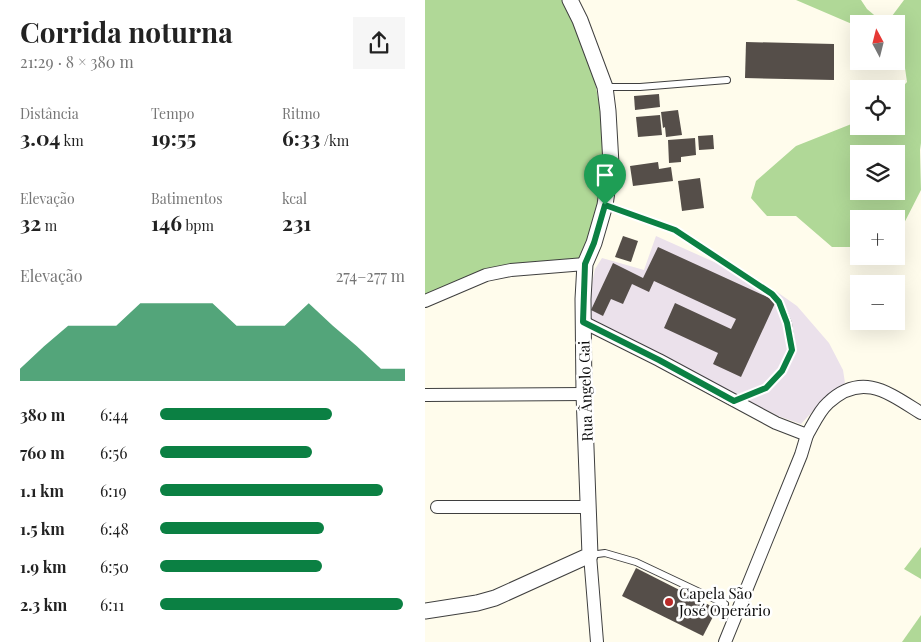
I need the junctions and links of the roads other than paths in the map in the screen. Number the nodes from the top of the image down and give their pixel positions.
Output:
1 (570, 0) edge
2 (727, 80) dead end
3 (605, 87) junction
4 (605, 205) junction
5 (585, 264) junction
6 (425, 301) edge
7 (583, 322) junction
8 (584, 394) junction
9 (425, 395) edge
10 (734, 401) junction
11 (921, 413) edge
12 (807, 435) junction
13 (437, 507) dead end
14 (589, 507) junction
15 (590, 555) junction
16 (725, 604) dead end
17 (425, 611) edge
18 (597, 642) edge
19 (725, 642) edge

1 - 3 street, Rua Ângelo Gai
2 - 3 lane
3 - 4 street, Rua Ângelo Gai
4 - 5 street, Rua Ângelo Gai
4 - 10 lane
5 - 6 street
5 - 7 street, Rua Ângelo Gai
7 - 8 street, Rua Ângelo Gai
7 - 10 street
8 - 9 street
8 - 14 street, Rua Ângelo Gai
10 - 12 street
11 - 12 street
12 - 19 street
13 - 14 street
14 - 15 street, Rua Ângelo Gai
15 - 16 lane
15 - 17 street
15 - 18 street, Rua Ângelo Gai

